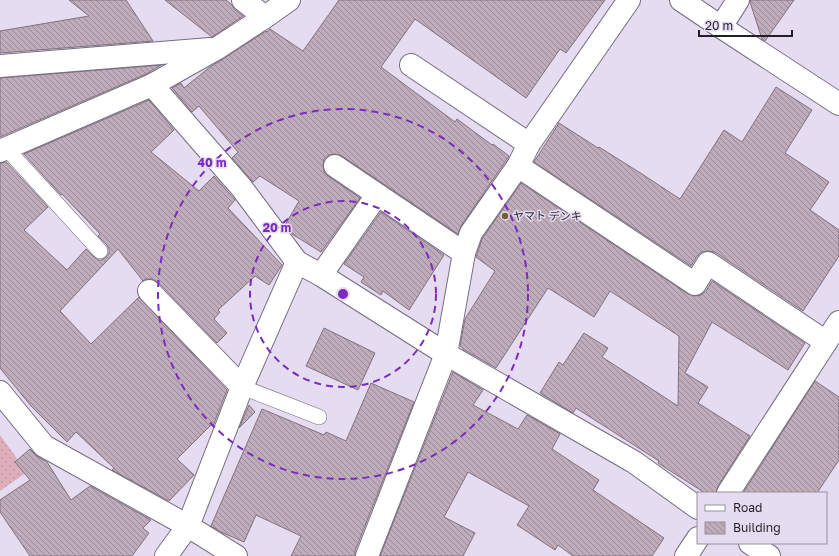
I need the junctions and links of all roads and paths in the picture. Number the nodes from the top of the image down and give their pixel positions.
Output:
1 (243, 0) edge
2 (289, 0) edge
3 (629, 0) edge
4 (681, 0) edge
5 (738, 0) edge
6 (265, 17) junction
7 (721, 27) junction
8 (216, 49) junction
9 (411, 65) dead end
10 (0, 66) edge
11 (152, 85) junction
12 (839, 104) edge
13 (529, 144) junction
14 (3, 149) edge
15 (335, 166) dead end
16 (518, 166) junction
17 (377, 195) junction
18 (100, 251) dead end
19 (464, 254) junction
20 (297, 262) junction
21 (321, 275) junction
22 (149, 292) dead end
23 (839, 322) edge
24 (826, 342) junction
25 (446, 354) junction
26 (242, 387) junction
27 (0, 392) edge
28 (319, 417) dead end
29 (729, 492) edge
30 (697, 507) edge
31 (188, 526) junction
32 (697, 540) edge
33 (752, 544) edge
34 (166, 556) edge
35 (236, 556) edge
36 (367, 556) edge
37 (686, 556) edge
38 (770, 556) edge

1 - 6 street
2 - 6 street
3 - 13 street
4 - 7 street
5 - 7 street
6 - 8 street
7 - 12 street
8 - 10 street
8 - 11 street
9 - 13 street
11 - 14 street
11 - 20 street
13 - 16 street
14 - 18 lane
15 - 17 street
16 - 19 street
16 - 24 street
17 - 19 street
17 - 21 street
19 - 25 street
20 - 21 street
20 - 26 street
21 - 25 street
22 - 26 street
23 - 24 street
24 - 29 street
25 - 30 street
25 - 36 street
26 - 28 lane
26 - 31 street
27 - 31 street
31 - 34 street
31 - 35 street
32 - 37 street
33 - 38 street

